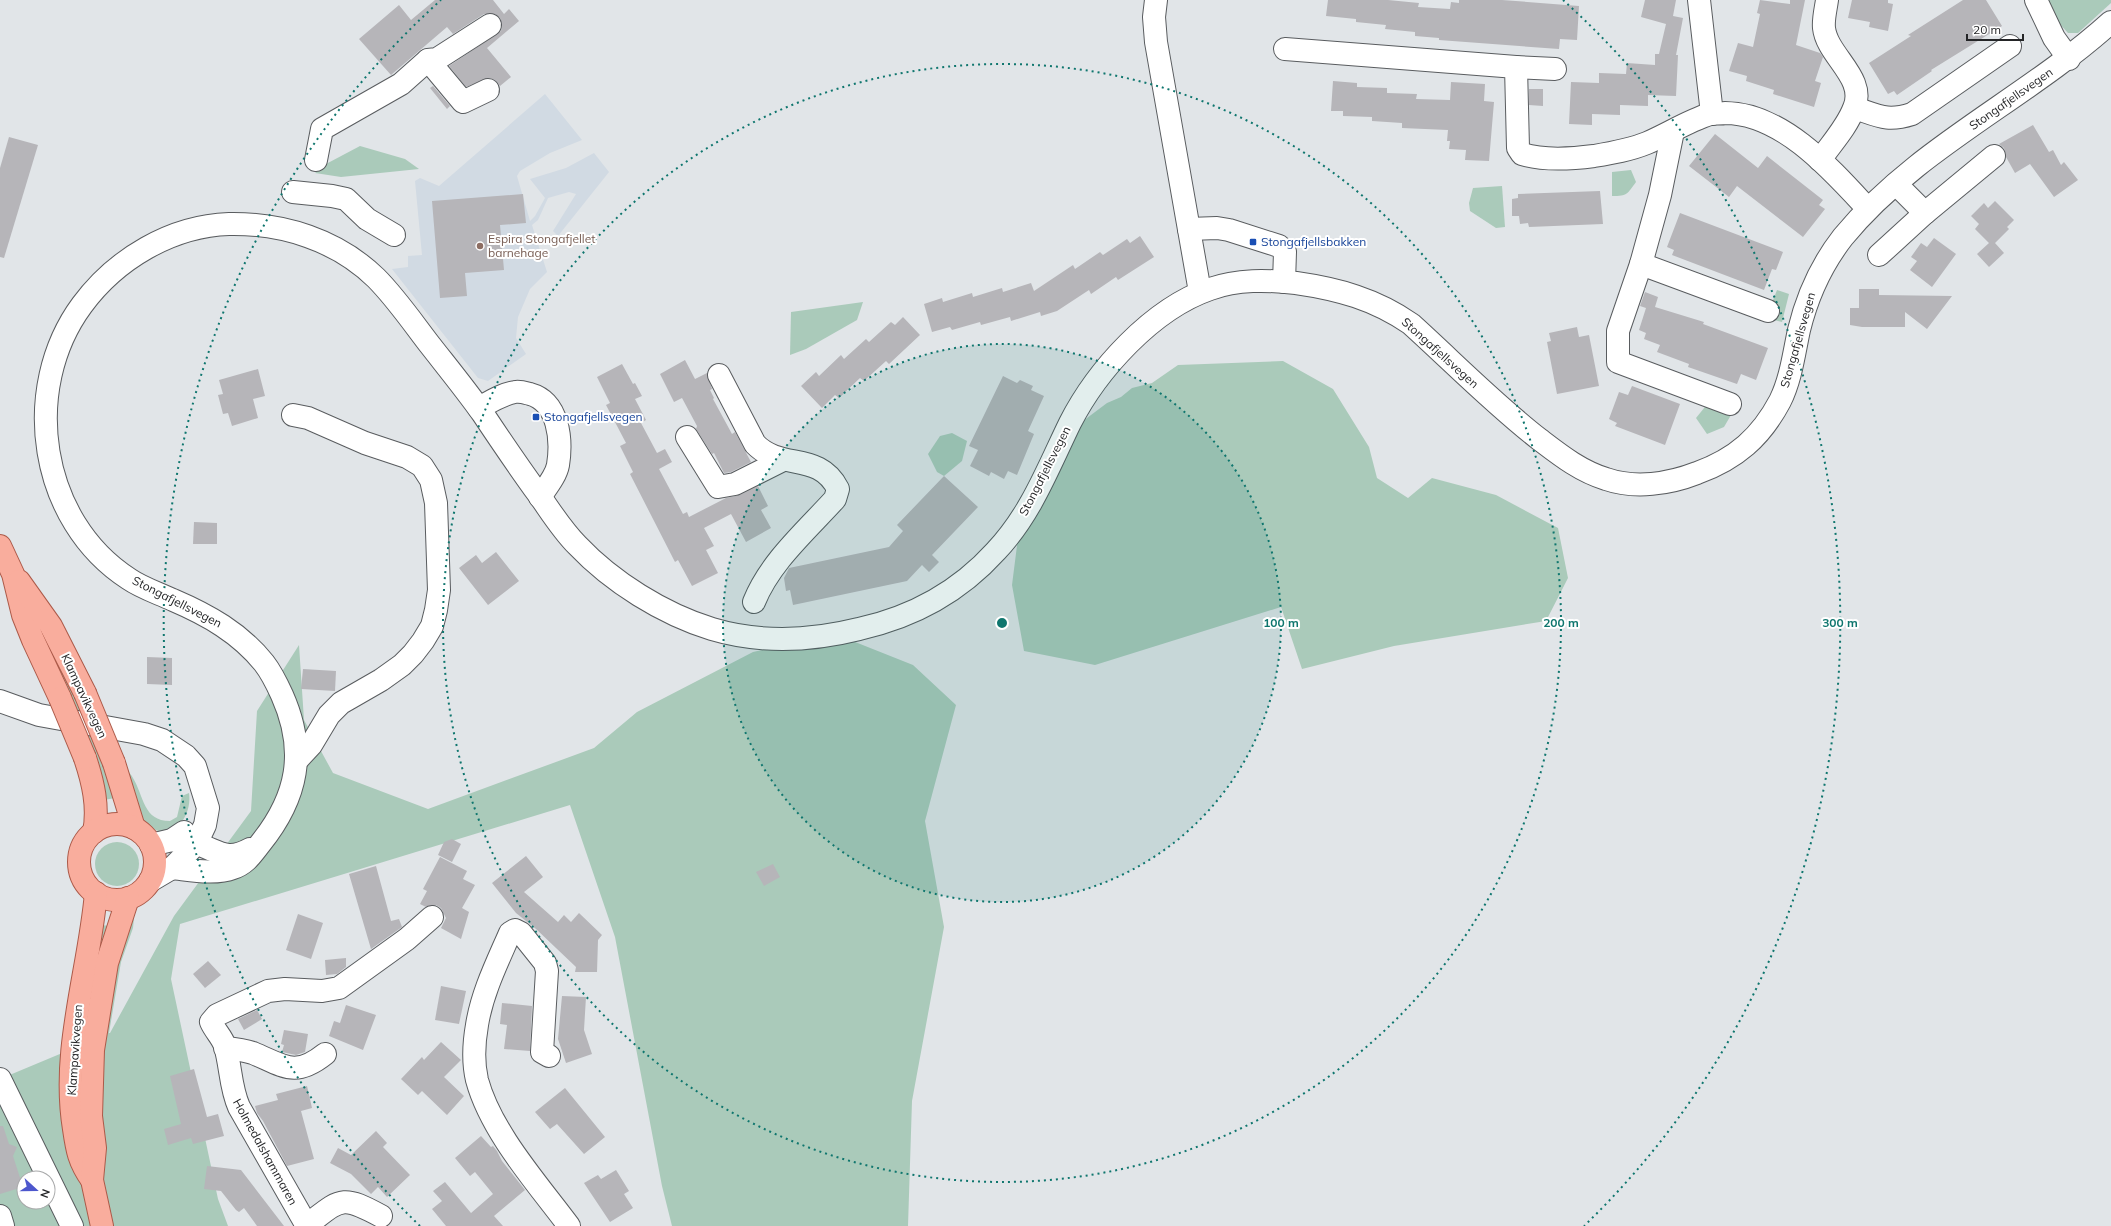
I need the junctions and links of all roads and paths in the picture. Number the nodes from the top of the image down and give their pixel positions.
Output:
1 (1156, 0) edge
2 (1699, 0) edge
3 (1827, 0) edge
4 (2036, 0) edge
5 (2111, 22) edge
6 (490, 25) dead end
7 (2010, 46) dead end
8 (1285, 50) dead end
9 (2068, 59) junction
10 (428, 60) junction
11 (1516, 67) junction
12 (1555, 69) dead end
13 (488, 90) dead end
14 (1855, 108) junction
15 (1712, 114) junction
16 (1673, 131) junction
17 (1994, 156) dead end
18 (316, 160) dead end
19 (1820, 160) junction
20 (1896, 184) junction
21 (293, 192) dead end
22 (1867, 208) junction
23 (1925, 213) junction
24 (1189, 229) junction
25 (394, 235) dead end
26 (1879, 256) dead end
27 (1640, 264) junction
28 (1284, 282) junction
29 (1200, 292) junction
30 (1768, 312) dead end
31 (719, 375) dead end
32 (1730, 404) dead end
33 (479, 408) junction
34 (293, 415) dead end
35 (687, 437) dead end
36 (783, 460) junction
37 (540, 497) junction
38 (0, 546) edge
39 (7, 577) edge
40 (754, 602) dead end
41 (0, 701) edge
42 (298, 759) junction
43 (201, 781) junction
44 (134, 828) junction
45 (94, 832) junction
46 (161, 842) junction
47 (262, 842) junction
48 (196, 844) junction
49 (172, 868) junction
50 (150, 881) junction
51 (96, 893) junction
52 (128, 898) junction
53 (432, 917) dead end
54 (225, 1048) junction
55 (325, 1054) dead end
56 (549, 1056) dead end
57 (0, 1079) edge
58 (92, 1180) junction
59 (0, 1216) edge
60 (381, 1216) dead end
61 (3, 1226) edge
62 (72, 1226) edge
63 (102, 1226) edge
64 (307, 1226) edge
65 (570, 1226) edge

1 - 24 street
2 - 15 street
3 - 14 street
4 - 9 street
5 - 9 street, Stongafjellsvegen
6 - 10 street
7 - 14 street
8 - 11 street
9 - 20 street, Stongafjellsvegen
10 - 13 street
10 - 18 street
11 - 12 street
11 - 16 street
14 - 19 street
15 - 16 street
15 - 19 street
16 - 27 street
17 - 23 street
19 - 22 street
20 - 22 street, Stongafjellsvegen
20 - 23 street
21 - 25 street
22 - 28 street, Stongafjellsvegen
23 - 26 street
24 - 28 street
24 - 29 street
27 - 30 street
27 - 32 street
28 - 29 street, Stongafjellsvegen
29 - 37 street, Stongafjellsvegen
31 - 36 street
33 - 37 street, Stongafjellsvegen
33 - 37 street
33 - 42 street, Stongafjellsvegen
34 - 42 street
35 - 36 street
36 - 40 street
38 - 39 main road, Klampavikvegen
39 - 44 main road, Klampavikvegen, bridge
39 - 45 main road, Klampavikvegen, bridge
41 - 43 street
42 - 47 street, Stongafjellsvegen
43 - 46 street
43 - 48 street
44 - 45 main road
44 - 46 main road
45 - 51 main road
46 - 48 street, Stongafjellsvegen
46 - 50 main road
47 - 48 street, Stongafjellsvegen
47 - 49 street, Stongafjellsvegen
48 - 49 street
49 - 50 street
50 - 52 main road
51 - 52 main road
51 - 58 main road, Klampavikvegen
52 - 58 main road, Klampavikvegen
53 - 54 street, Holmedalshammaren
54 - 55 street
54 - 64 street, Holmedalshammaren
56 - 65 street
57 - 62 street
58 - 63 main road, Klampavikvegen
59 - 61 street
60 - 64 street

